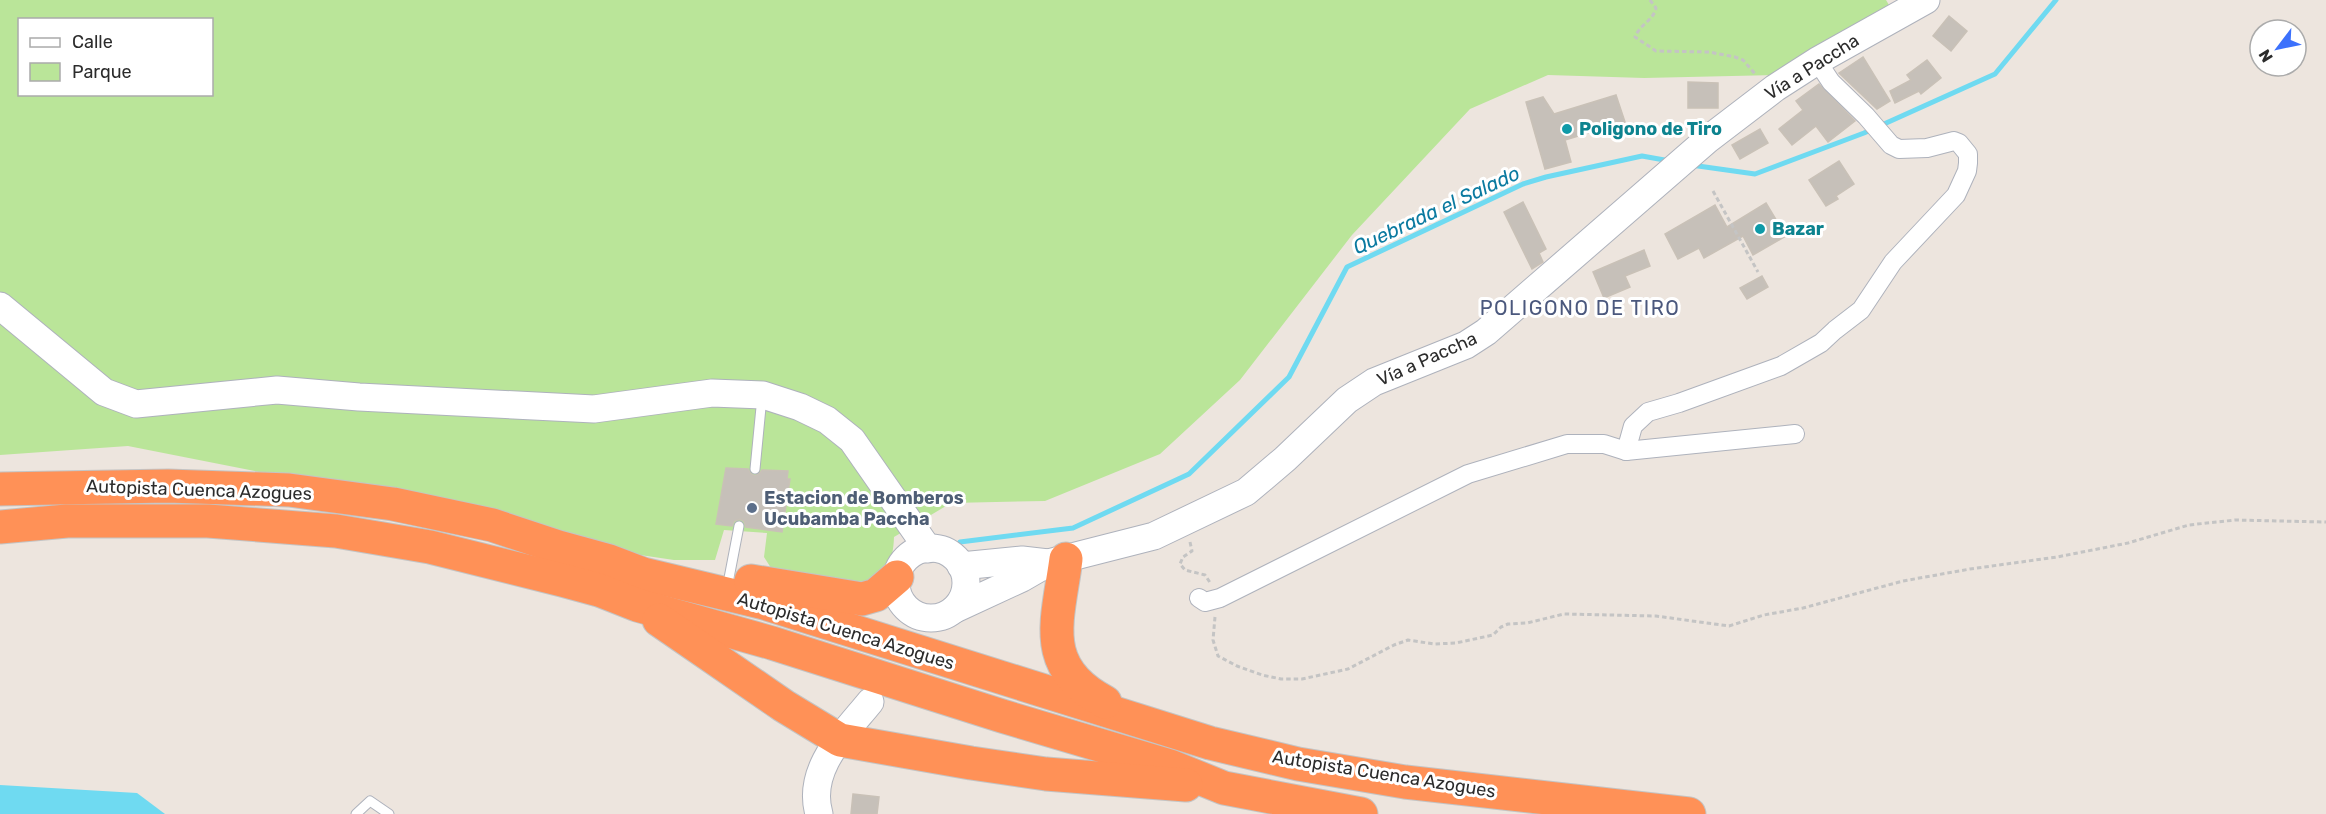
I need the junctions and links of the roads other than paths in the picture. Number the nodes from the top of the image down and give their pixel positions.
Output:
1 (1926, 0) edge
2 (1817, 60) junction
3 (0, 306) edge
4 (763, 395) junction
5 (1796, 434) dead end
6 (1626, 451) junction
7 (755, 470) dead end
8 (0, 489) edge
9 (739, 526) dead end
10 (0, 527) edge
11 (928, 549) junction
12 (609, 561) junction
13 (1057, 561) junction
14 (962, 566) junction
15 (897, 577) junction
16 (729, 578) junction
17 (1199, 598) dead end
18 (637, 605) junction
19 (956, 609) junction
20 (870, 702) dead end
21 (1158, 727) junction
22 (840, 740) junction
23 (1224, 788) junction
24 (356, 814) edge
25 (389, 814) edge
26 (819, 814) edge
27 (1361, 814) edge
28 (1689, 814) edge

1 - 2 main road, Vía a Paccha
2 - 6 street
2 - 13 main road, Vía a Paccha
3 - 4 main road
4 - 7 lane
4 - 11 main road
5 - 6 street
6 - 17 street
8 - 12 highway, Autopista Cuenca Azogues
9 - 16 lane
10 - 18 highway, Autopista Cuenca Azogues
11 - 14 main road
11 - 15 main road
12 - 16 highway
12 - 21 highway, Autopista Cuenca Azogues
13 - 14 main road, Vía a Paccha
13 - 19 main road, Vía a Paccha
13 - 21 highway
14 - 19 main road
15 - 16 highway
15 - 19 main road
18 - 22 highway
18 - 23 highway, Autopista Cuenca Azogues
20 - 22 main road
21 - 28 highway, Autopista Cuenca Azogues
22 - 23 highway
22 - 26 main road
23 - 27 highway, Autopista Cuenca Azogues
24 - 25 lane

